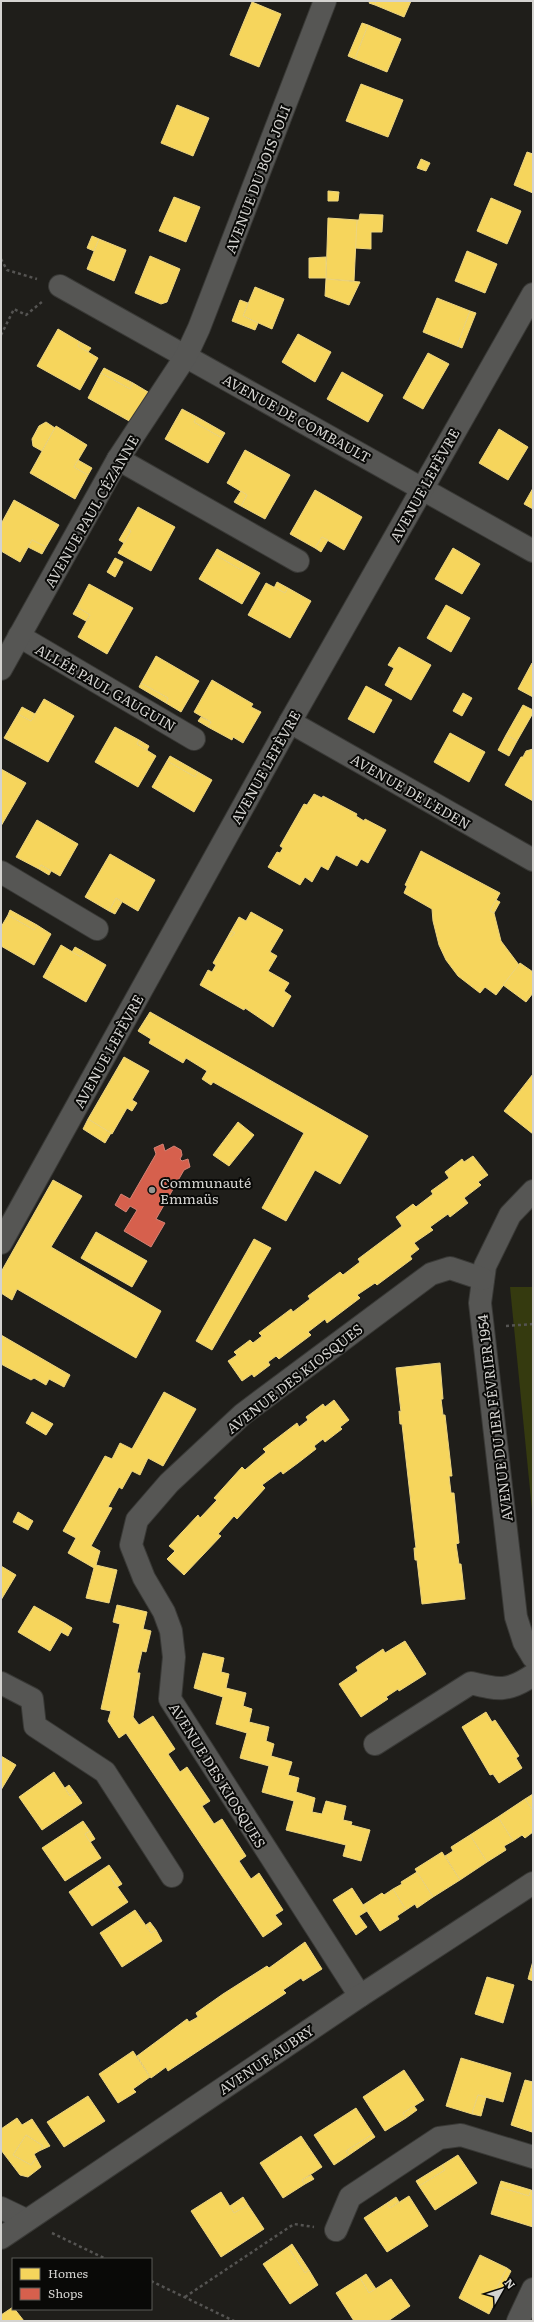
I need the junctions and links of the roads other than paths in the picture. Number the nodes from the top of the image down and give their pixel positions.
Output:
1 (325, 1) edge
2 (60, 286) road end
3 (533, 294) edge
4 (186, 356) junction
5 (118, 459) junction
6 (423, 489) junction
7 (533, 551) edge
8 (298, 562) dead end
9 (19, 636) junction
10 (1, 669) edge
11 (290, 722) junction
12 (194, 739) dead end
13 (533, 860) edge
14 (1, 872) edge
15 (97, 929) dead end
16 (533, 1191) edge
17 (1, 1243) edge
18 (483, 1279) junction
19 (533, 1657) edge
20 (533, 1675) edge
21 (1, 1683) edge
22 (376, 1744) dead end
23 (172, 1876) dead end
24 (533, 1883) edge
25 (360, 1996) junction
26 (533, 2156) edge
27 (1, 2208) edge
28 (26, 2220) junction
29 (336, 2230) road end
30 (1, 2238) edge
31 (533, 2289) edge
32 (518, 2321) edge

1 - 4 street, AVENUE DU BOIS JOLI
2 - 4 street, AVENUE DE COMBAULT
3 - 6 street, AVENUE LEFÈVRE
4 - 5 street, AVENUE PAUL CÉZANNE
4 - 6 street, AVENUE DE COMBAULT
5 - 8 street
5 - 9 street, AVENUE PAUL CÉZANNE
6 - 7 street, AVENUE DE COMBAULT
6 - 11 street, AVENUE LEFÈVRE
9 - 10 street, AVENUE PAUL CÉZANNE
9 - 12 street, ALLÉE PAUL GAUGUIN
11 - 13 street, AVENUE DE L'EDEN
11 - 17 street, AVENUE LEFÈVRE
14 - 15 street
16 - 18 street, AVENUE DU 1ER FÉVRIER 1954
18 - 19 street, AVENUE DU 1ER FÉVRIER 1954
18 - 25 street, AVENUE DES KIOSQUES
20 - 22 street
21 - 23 street
24 - 25 street, AVENUE AUBRY
25 - 28 street, AVENUE AUBRY
26 - 29 street
27 - 28 street
28 - 30 street, AVENUE AUBRY
31 - 32 street

